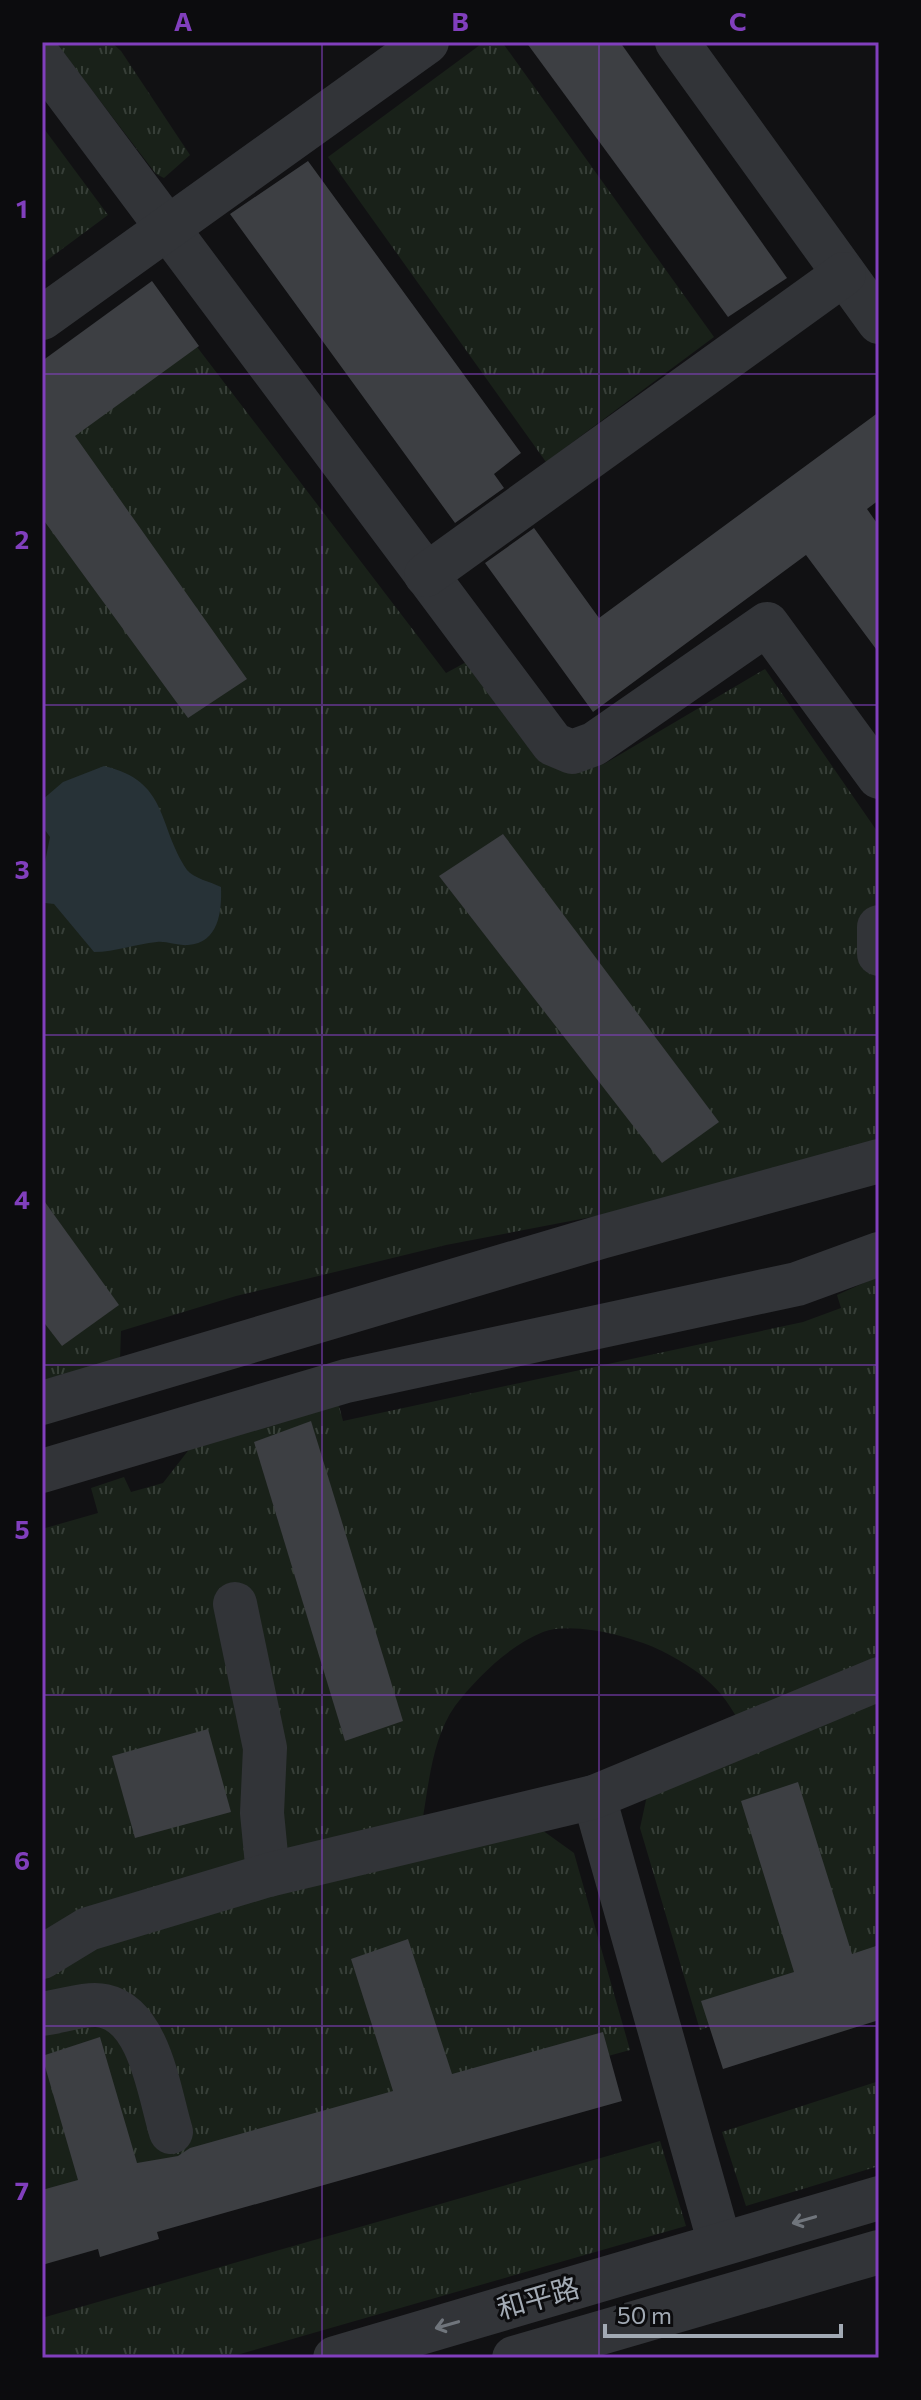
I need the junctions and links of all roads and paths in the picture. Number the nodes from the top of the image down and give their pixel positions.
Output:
1 (427, 42) edge
2 (677, 42) edge
3 (42, 60) edge
4 (167, 228) junction
5 (844, 274) junction
6 (42, 318) edge
7 (879, 322) edge
8 (426, 575) junction
9 (879, 777) edge
10 (879, 927) edge
11 (879, 954) edge
12 (879, 1161) edge
13 (879, 1254) edge
14 (42, 1403) edge
15 (42, 1471) edge
16 (235, 1604) dead end
17 (879, 1679) edge
18 (594, 1797) junction
19 (268, 1875) junction
20 (42, 1957) edge
21 (42, 2014) edge
22 (171, 2132) dead end
23 (879, 2198) edge
24 (720, 2244) junction
25 (879, 2252) edge
26 (335, 2358) edge
27 (514, 2358) edge

1 - 4 street
2 - 5 street
3 - 4 street
4 - 6 street
4 - 8 street
5 - 7 street
5 - 8 street
8 - 9 street
10 - 11 street
12 - 14 street
13 - 15 street
16 - 19 street
17 - 18 street
18 - 19 street
18 - 24 street
19 - 20 street
21 - 22 street
23 -> 24 street, 和平路
24 -> 26 street, 和平路
25 - 27 street, 和平路

